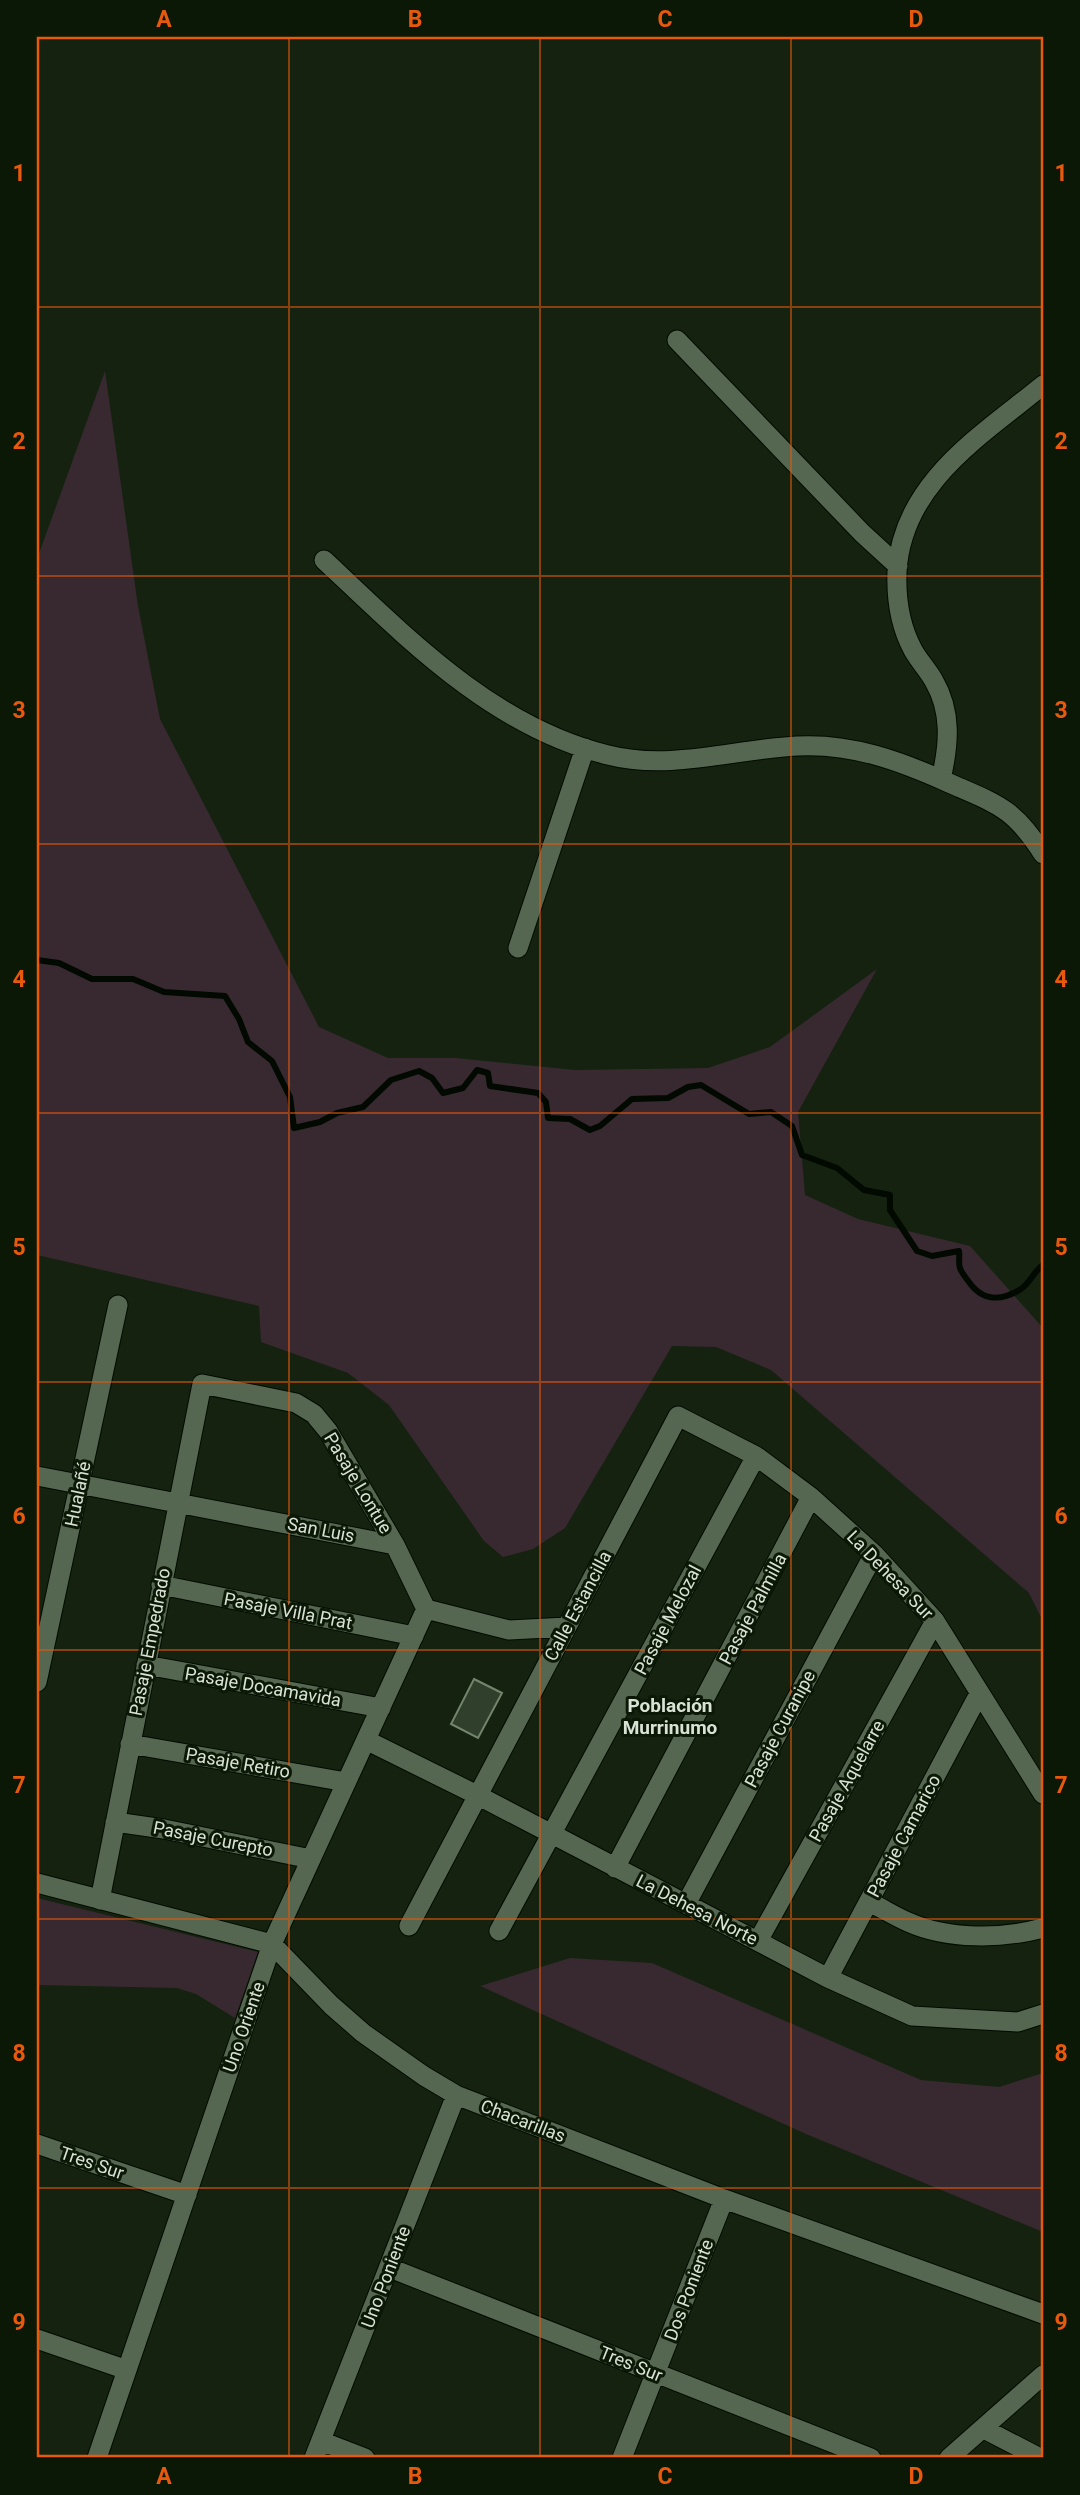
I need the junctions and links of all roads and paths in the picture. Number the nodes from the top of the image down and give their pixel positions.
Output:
1 (677, 340) dead end
2 (1043, 385) edge
3 (324, 560) dead end
4 (898, 566) junction
5 (585, 748) junction
6 (941, 779) junction
7 (1043, 854) edge
8 (519, 948) dead end
9 (118, 1305) dead end
10 (202, 1384) joint
11 (678, 1416) joint
12 (756, 1456) junction
13 (37, 1476) edge
14 (80, 1484) junction
15 (811, 1497) junction
16 (178, 1502) junction
17 (395, 1545) junction
18 (874, 1554) junction
19 (161, 1586) junction
20 (426, 1609) junction
21 (935, 1621) junction
22 (567, 1627) junction
23 (414, 1636) junction
24 (146, 1665) junction
25 (37, 1682) edge
26 (979, 1694) junction
27 (381, 1708) junction
28 (366, 1740) junction
29 (130, 1744) junction
30 (346, 1782) junction
31 (1043, 1794) edge
32 (479, 1796) junction
33 (115, 1822) junction
34 (551, 1835) junction
35 (311, 1859) junction
36 (615, 1868) junction
37 (37, 1883) edge
38 (100, 1900) junction
39 (869, 1902) junction
40 (685, 1905) junction
41 (409, 1926) dead end
42 (1043, 1928) edge
43 (499, 1931) dead end
44 (758, 1941) junction
45 (272, 1944) junction
46 (828, 1978) junction
47 (1043, 2014) edge
48 (456, 2095) junction
49 (37, 2144) edge
50 (187, 2195) junction
51 (724, 2199) junction
52 (390, 2268) junction
53 (1043, 2314) edge
54 (37, 2339) edge
55 (127, 2370) junction
56 (656, 2374) junction
57 (1043, 2375) edge
58 (984, 2429) junction
59 (318, 2450) edge
60 (97, 2458) edge
61 (365, 2458) edge
62 (622, 2458) edge
63 (871, 2458) edge
64 (949, 2458) edge
65 (1040, 2458) edge

1 - 4 street
2 - 4 street
3 - 5 street
4 - 6 street
5 - 6 street
5 - 8 street
6 - 7 street
9 - 14 street, Hualañé
10 - 16 street, Pasaje Empedrado
10 - 17 street, Pasaje Lontue
11 - 12 street, La Dehesa Sur
11 - 22 street, Calle Estancilla
12 - 15 street, La Dehesa Sur
12 - 34 street, Pasaje Melozal
13 - 14 street, San Luis
14 - 16 street, San Luis
14 - 25 street, Hualañé
15 - 18 street, La Dehesa Sur
15 - 36 street, Pasaje Palmilla
16 - 17 street, San Luis
16 - 19 street, Pasaje Empedrado
17 - 20 street
18 - 21 street, La Dehesa Sur
18 - 40 street, Pasaje Curanipe
19 - 23 street, Pasaje Villa Prat
19 - 24 street, Pasaje Empedrado
20 - 22 street
20 - 23 street, Uno Oriente
21 - 26 street, La Dehesa Sur
21 - 44 street, Pasaje Aquelarre
22 - 32 street, Calle Estancilla
23 - 27 street, Uno Oriente
24 - 27 street, Pasaje Docamavida
24 - 29 street, Pasaje Empedrado
26 - 31 street, La Dehesa Sur
26 - 39 street, Pasaje Camarico
27 - 28 street, Uno Oriente
28 - 30 street, Uno Oriente
28 - 32 street, La Dehesa Norte
29 - 30 street, Pasaje Retiro
29 - 33 street, Pasaje Empedrado
30 - 35 street, Uno Oriente
32 - 34 street, La Dehesa Norte
32 - 41 street, Calle Estancilla
33 - 35 street, Pasaje Curepto
33 - 38 street, Pasaje Empedrado
34 - 36 street, La Dehesa Norte
34 - 43 street, Pasaje Melozal
35 - 45 street, Uno Oriente
36 - 40 street, La Dehesa Norte
37 - 38 street
38 - 45 street
39 - 42 street
39 - 46 street, Pasaje Camarico
40 - 44 street, La Dehesa Norte
44 - 46 street, La Dehesa Norte
45 - 48 street, Chacarillas
45 - 50 street, Uno Oriente
46 - 47 street, La Dehesa Norte
48 - 51 street, Chacarillas
48 - 52 street, Uno Poniente
49 - 50 street, Tres Sur
50 - 55 street, Uno Oriente
51 - 53 street, Chacarillas
51 - 56 street, Dos Poniente
52 - 56 street, Tres Sur
52 - 59 street, Uno Poniente
54 - 55 street
55 - 60 street, Uno Oriente
56 - 62 street, Dos Poniente
56 - 63 street, Tres Sur
57 - 58 street
58 - 64 street
58 - 65 street
59 - 61 street

